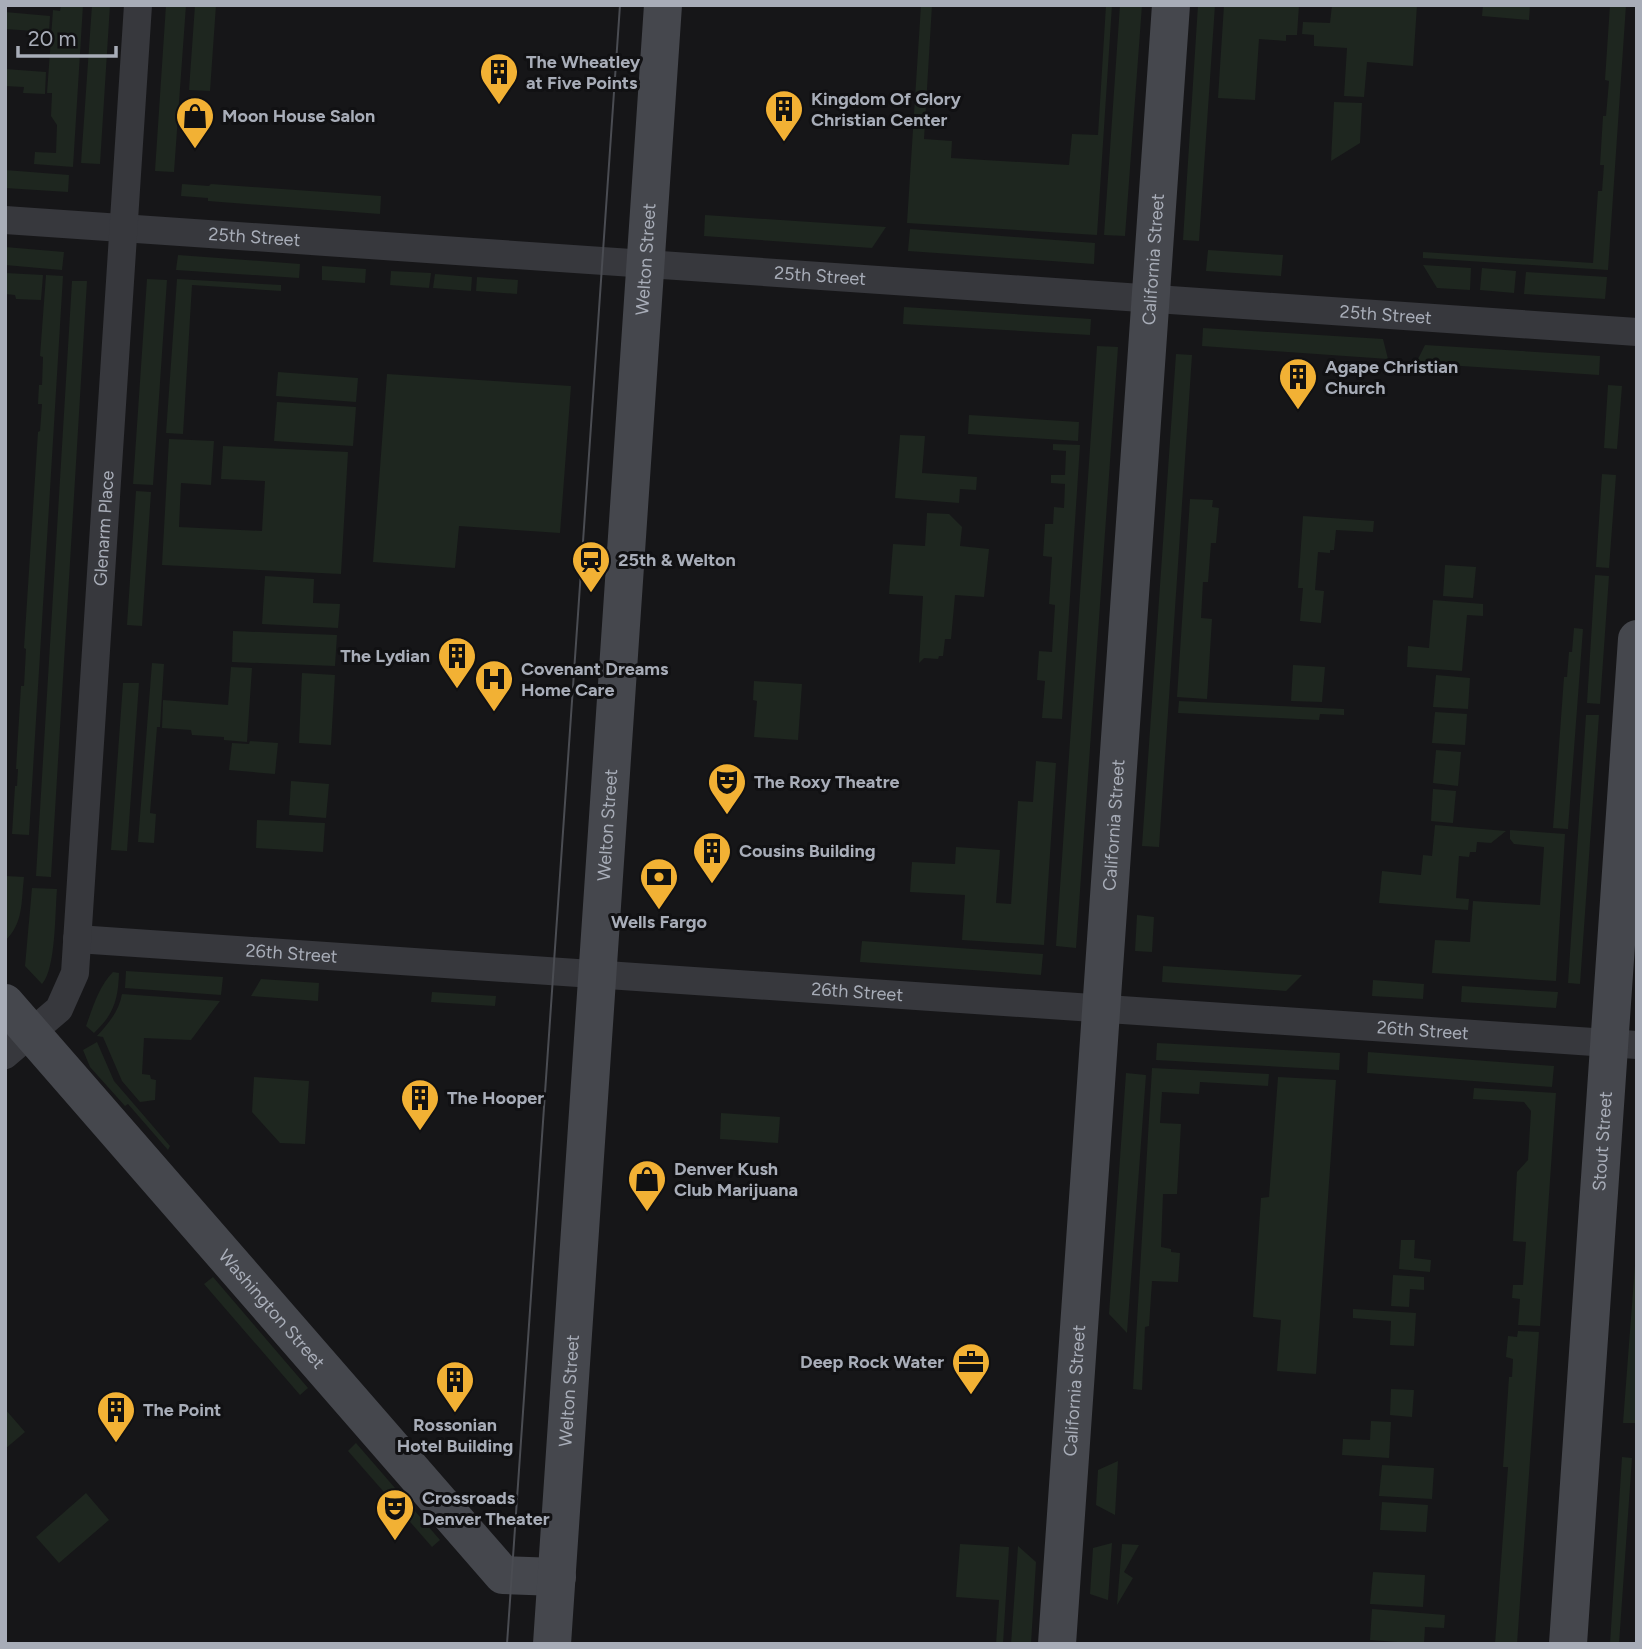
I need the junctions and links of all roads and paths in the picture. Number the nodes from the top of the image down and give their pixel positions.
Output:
1 (138, 5) edge
2 (663, 5) edge
3 (1171, 5) edge
4 (5, 220) edge
5 (123, 228) junction
6 (646, 264) junction
7 (1150, 298) junction
8 (1637, 332) edge
9 (1637, 639) edge
10 (77, 939) junction
11 (598, 974) junction
12 (5, 1003) edge
13 (1101, 1009) junction
14 (18, 1044) edge
15 (1623, 1044) edge
16 (557, 1577) junction
17 (552, 1644) edge
18 (1057, 1644) edge
19 (1569, 1644) edge

1 - 5 street, Glenarm Place
2 - 6 street, Welton Street
3 - 7 street, California Street
4 - 5 street, 25th Street
5 - 6 street, 25th Street
5 - 10 street, Glenarm Place
6 - 7 street, 25th Street
6 - 11 street, Welton Street
7 - 8 street, 25th Street
7 - 13 street, California Street
9 - 15 street, Stout Street
10 - 11 street, 26th Street
10 - 14 street, Glenarm Place
11 - 13 street, 26th Street
11 - 16 street, Welton Street
12 - 14 street, Washington Street
13 - 15 street, 26th Street
13 - 18 street, California Street
14 - 16 street, Washington Street
15 - 19 street, Stout Street
16 - 17 street, Welton Street

